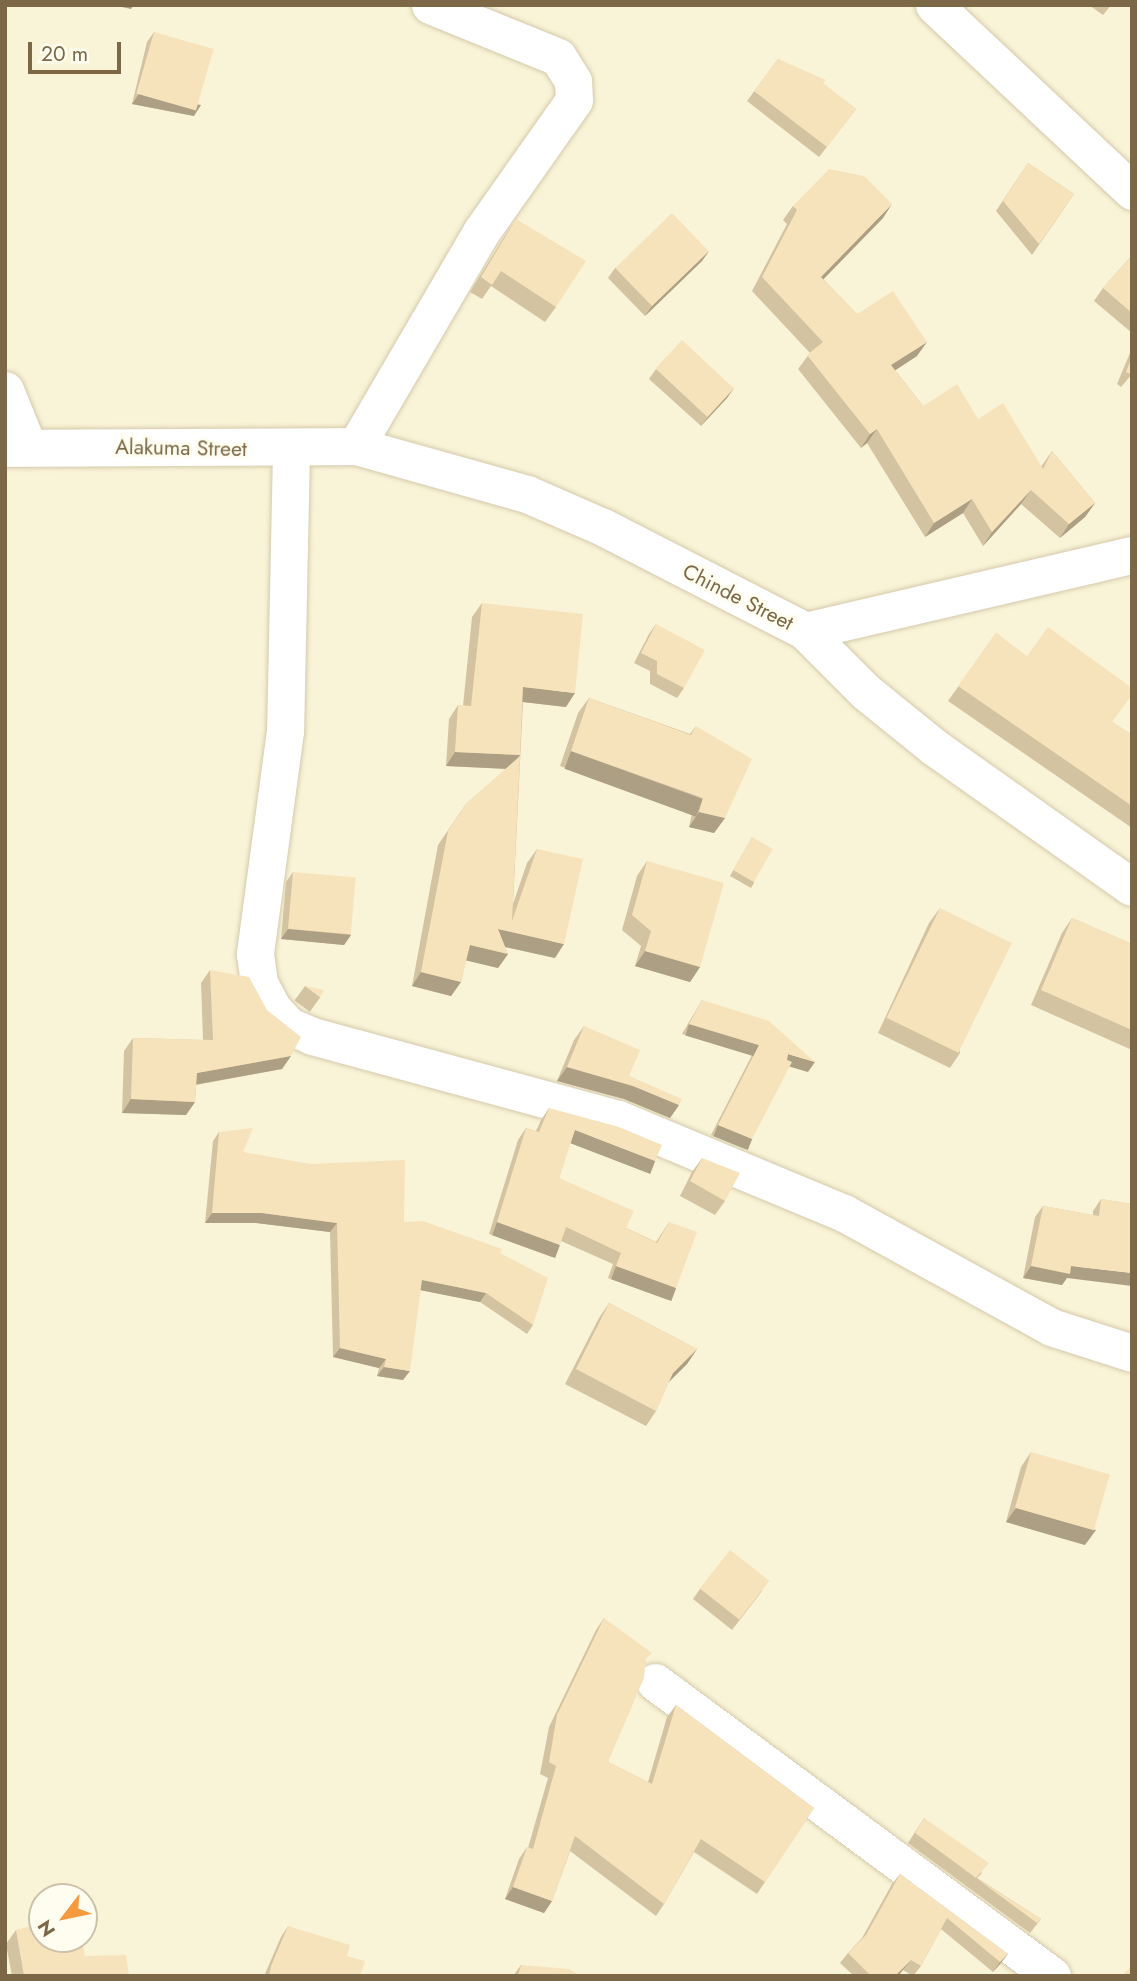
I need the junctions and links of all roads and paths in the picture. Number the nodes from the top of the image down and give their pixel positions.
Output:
1 (430, 5) edge
2 (934, 5) edge
3 (1132, 191) edge
4 (5, 390) edge
5 (356, 446) junction
6 (17, 447) edge
7 (291, 450) junction
8 (1132, 555) edge
9 (805, 631) junction
10 (1132, 887) edge
11 (1132, 1353) edge
12 (655, 1682) dead end
13 (1052, 1976) edge

1 - 5 street
2 - 3 street
4 - 6 street
5 - 7 street, Alakuma Street
5 - 9 street, Chinde Street
6 - 7 street, Alakuma Street
7 - 11 street
8 - 9 street, Chinde Street
9 - 10 street
12 - 13 street

